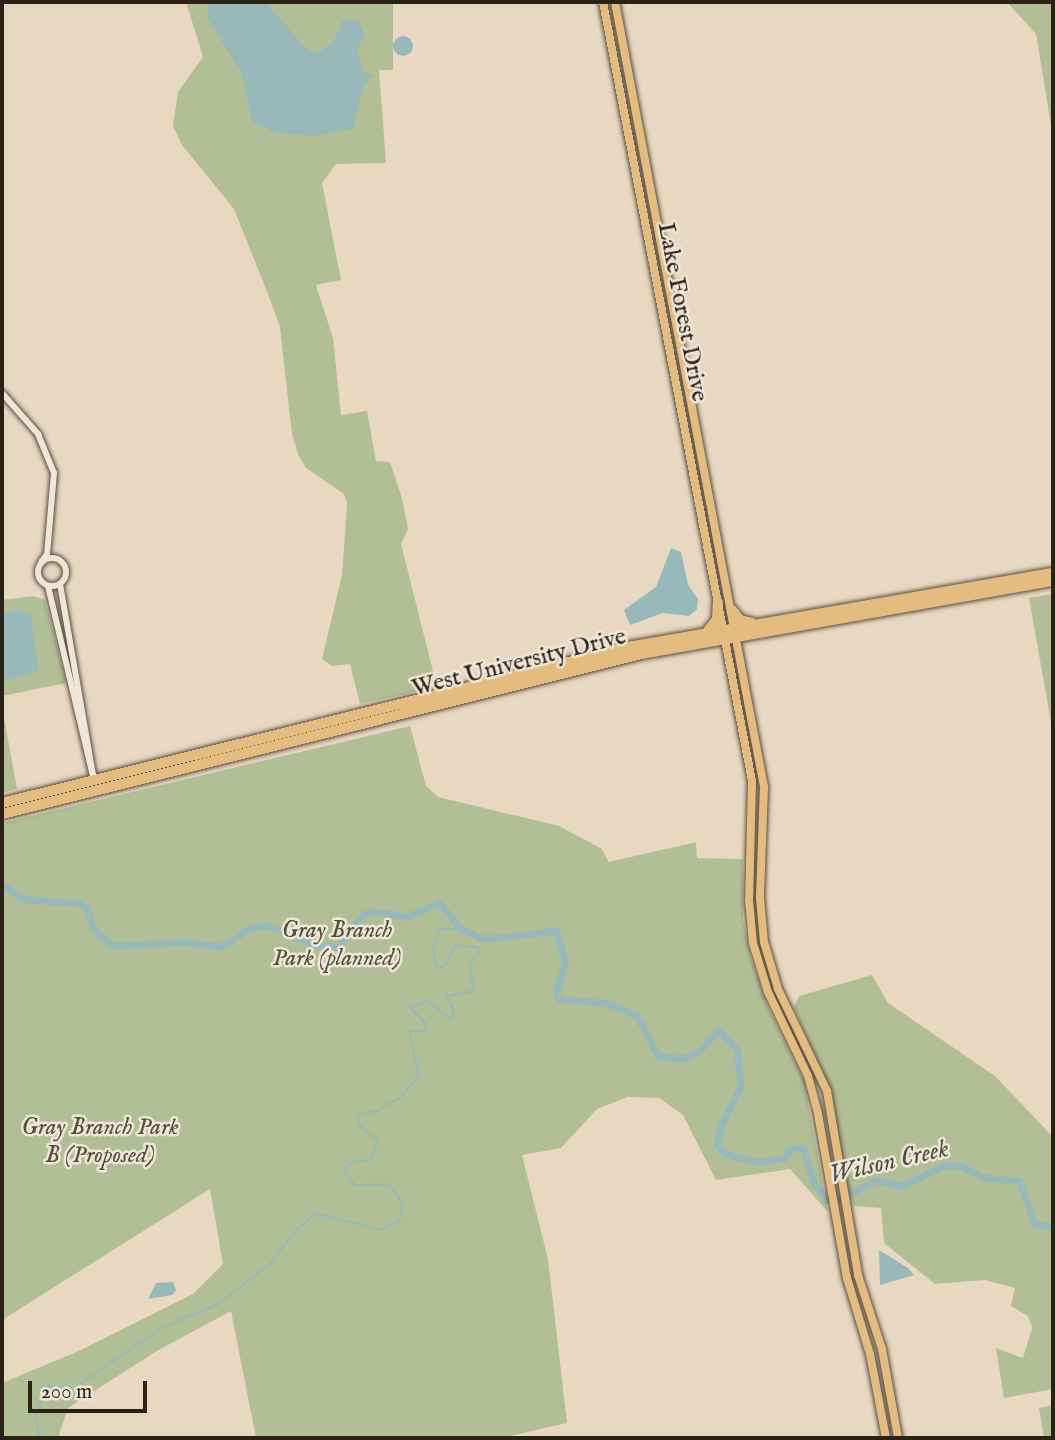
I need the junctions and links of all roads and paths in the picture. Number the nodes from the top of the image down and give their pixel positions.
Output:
1 (603, 2) edge
2 (615, 2) edge
3 (2, 393) edge
4 (48, 538) junction
5 (59, 559) junction
6 (42, 561) junction
7 (1053, 573) edge
8 (1053, 581) edge
9 (60, 584) junction
10 (48, 586) junction
11 (718, 602) junction
12 (732, 610) junction
13 (829, 616) junction
14 (756, 623) junction
15 (707, 632) junction
16 (736, 632) junction
17 (724, 634) junction
18 (468, 687) junction
19 (393, 715) junction
20 (756, 737) junction
21 (745, 739) junction
22 (95, 785) junction
23 (2, 803) edge
24 (2, 814) edge
25 (752, 831) junction
26 (763, 832) junction
27 (882, 1349) junction
28 (870, 1354) junction
29 (886, 1438) edge
30 (898, 1438) edge

1 - 11 main road, Lake Forest Drive
2 - 12 main road, Lake Forest Drive
3 - 4 street
4 - 5 street
4 - 6 street
5 - 6 street
5 - 9 street
6 - 10 street
7 - 13 highway, West University Drive
8 - 13 highway, West University Drive
9 - 10 street
9 - 22 street
10 - 22 street
11 - 15 highway
11 - 17 main road, Lake Forest Drive
12 - 14 highway
12 - 16 main road, Lake Forest Drive
13 - 14 highway, West University Drive
13 - 16 highway, West University Drive
14 - 16 highway, West University Drive
15 - 17 highway, West University Drive
15 - 18 highway, West University Drive
16 - 17 highway, West University Drive
16 - 20 main road, Lake Forest Drive
17 - 19 highway, West University Drive
17 - 21 main road, Lake Forest Drive
18 - 19 highway
18 - 22 highway, West University Drive
19 - 22 highway, West University Drive
20 - 21 main road
20 - 26 main road, Lake Forest Drive
21 - 25 main road, Lake Forest Drive
22 - 23 highway, West University Drive
22 - 24 highway, West University Drive
25 - 26 main road
25 - 28 main road, Lake Forest Drive
26 - 27 main road, Lake Forest Drive
27 - 28 main road
27 - 30 main road, Lake Forest Drive
28 - 29 main road, Lake Forest Drive

